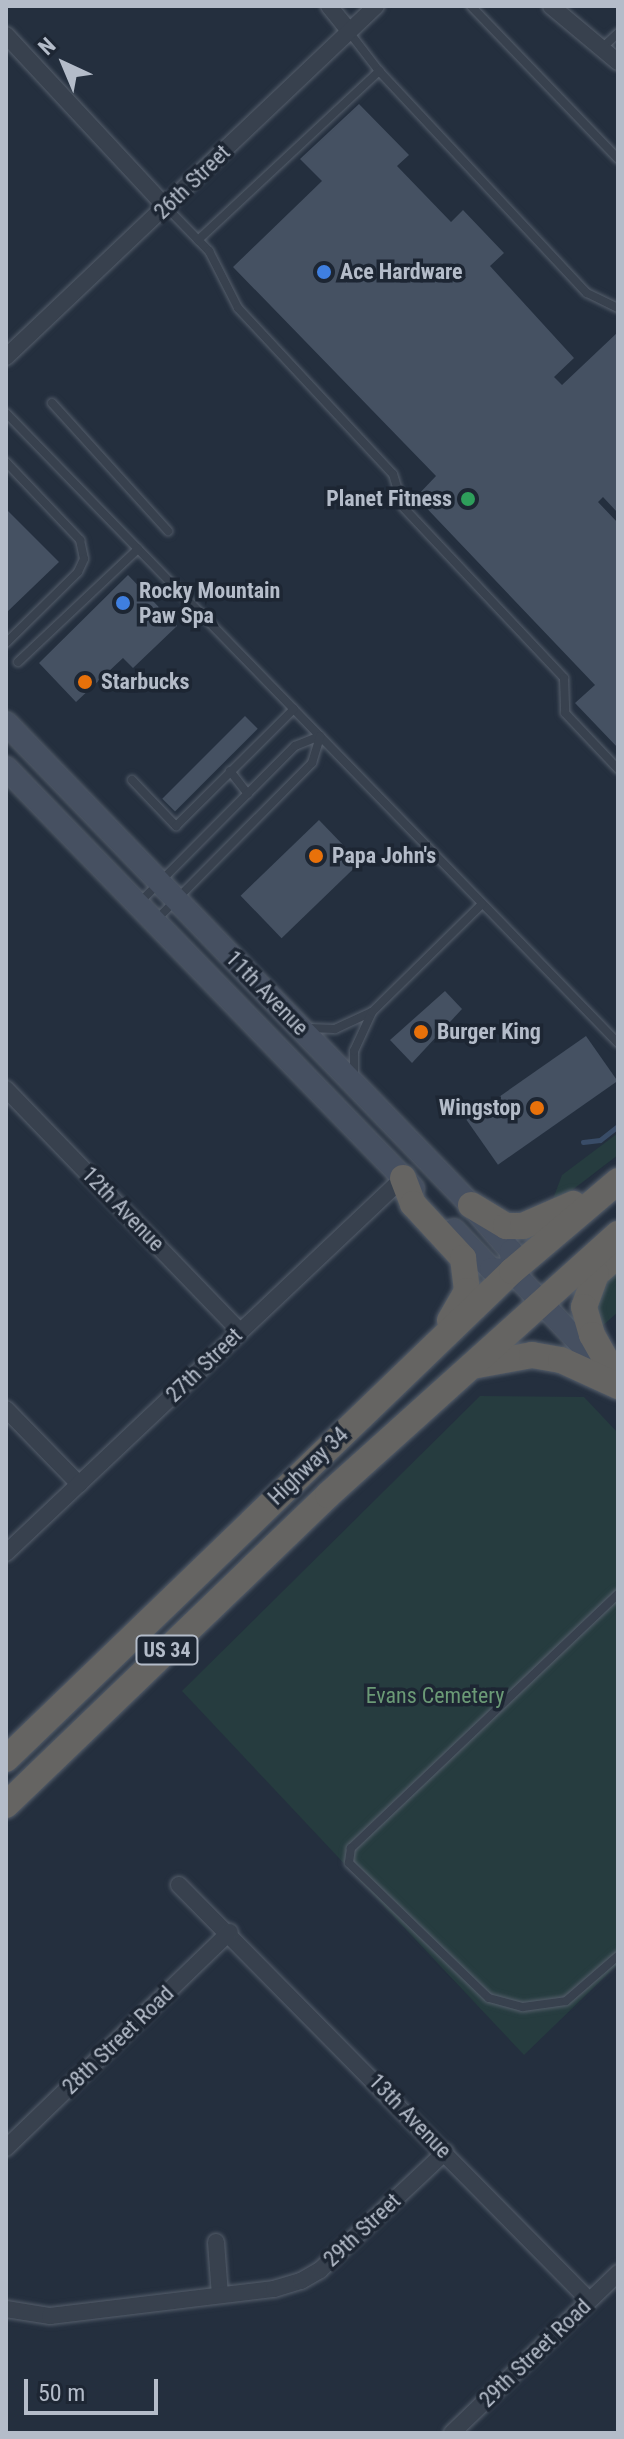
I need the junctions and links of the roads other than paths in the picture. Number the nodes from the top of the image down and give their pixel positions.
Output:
1 (329, 6) edge
2 (376, 6) edge
3 (471, 6) edge
4 (551, 6) edge
5 (349, 31) junction
6 (618, 33) edge
7 (6, 35) edge
8 (602, 48) junction
9 (618, 62) edge
10 (379, 71) junction
11 (618, 159) edge
12 (166, 207) junction
13 (198, 240) junction
14 (618, 308) edge
15 (6, 357) edge
16 (52, 403) dead end
17 (6, 413) edge
18 (6, 462) edge
19 (168, 531) dead end
20 (138, 549) junction
21 (6, 643) edge
22 (18, 662) dead end
23 (294, 709) junction
24 (6, 723) edge
25 (320, 736) junction
26 (6, 768) edge
27 (618, 769) edge
28 (230, 771) junction
29 (132, 780) dead end
30 (248, 794) junction
31 (161, 882) junction
32 (176, 900) junction
33 (138, 904) junction
34 (482, 904) junction
35 (155, 921) junction
36 (372, 1012) junction
37 (298, 1024) junction
38 (618, 1043) edge
39 (6, 1089) edge
40 (365, 1097) junction
41 (403, 1178) junction
42 (618, 1180) edge
43 (471, 1205) junction
44 (618, 1234) edge
45 (618, 1255) edge
46 (512, 1271) junction
47 (540, 1301) junction
48 (239, 1330) junction
49 (428, 1351) junction
50 (468, 1367) junction
51 (618, 1384) edge
52 (6, 1409) edge
53 (79, 1484) junction
54 (6, 1553) edge
55 (618, 1594) edge
56 (6, 1759) edge
57 (6, 1805) edge
58 (179, 1885) dead end
59 (230, 1932) junction
60 (618, 1956) edge
61 (6, 2148) edge
62 (445, 2152) junction
63 (216, 2242) dead end
64 (618, 2273) edge
65 (220, 2295) junction
66 (589, 2300) junction
67 (6, 2309) edge
68 (452, 2433) edge

1 - 5 street
2 - 5 street, 26th Street
3 - 11 lane
4 - 8 street
5 - 10 lane
5 - 12 street, 26th Street
6 - 8 lane
7 - 12 street
8 - 9 street
10 - 13 lane
10 - 14 lane
12 - 13 lane
12 - 15 street, 26th Street
13 - 27 lane
16 - 19 lane
17 - 20 lane
18 - 21 lane
20 - 22 lane
20 - 23 lane
23 - 25 lane
23 - 28 lane
24 - 31 main road, 11th Avenue
25 - 30 lane
25 - 32 lane
25 - 34 lane
26 - 33 main road, 11th Avenue
28 - 29 lane
28 - 30 lane
30 - 31 lane
31 - 32 main road, 11th Avenue
31 - 33 lane
32 - 35 lane
32 - 37 main road, 11th Avenue
33 - 35 main road, 11th Avenue
34 - 36 lane
34 - 38 lane
35 - 41 main road, 11th Avenue
36 - 37 lane
36 - 40 lane
37 - 40 main road, 11th Avenue
39 - 48 street, 12th Avenue
40 - 43 main road, 11th Avenue
41 - 46 main road, 11th Avenue
41 - 48 street, 27th Street
41 - 49 highway
42 - 43 highway
42 - 46 highway, Highway 34 / US 34
43 - 46 main road, 11th Avenue
44 - 47 highway, Highway 34 / US 34
45 - 51 highway
46 - 47 main road, 11th Avenue
46 - 49 highway, Highway 34 / US 34
47 - 50 highway, Highway 34 / US 34
47 - 51 main road, 11th Avenue
48 - 53 street, 27th Street
49 - 56 highway, Highway 34 / US 34
50 - 51 highway
50 - 57 highway, Highway 34 / US 34
52 - 53 street
53 - 54 street, 27th Street
55 - 60 lane
58 - 59 street, 13th Avenue
59 - 61 street, 28th Street Road
59 - 62 street, 13th Avenue
62 - 65 street, 29th Street
62 - 66 street, 13th Avenue
63 - 65 street
64 - 66 street, 29th Street Road
65 - 67 street, 29th Street
66 - 68 street, 29th Street Road

